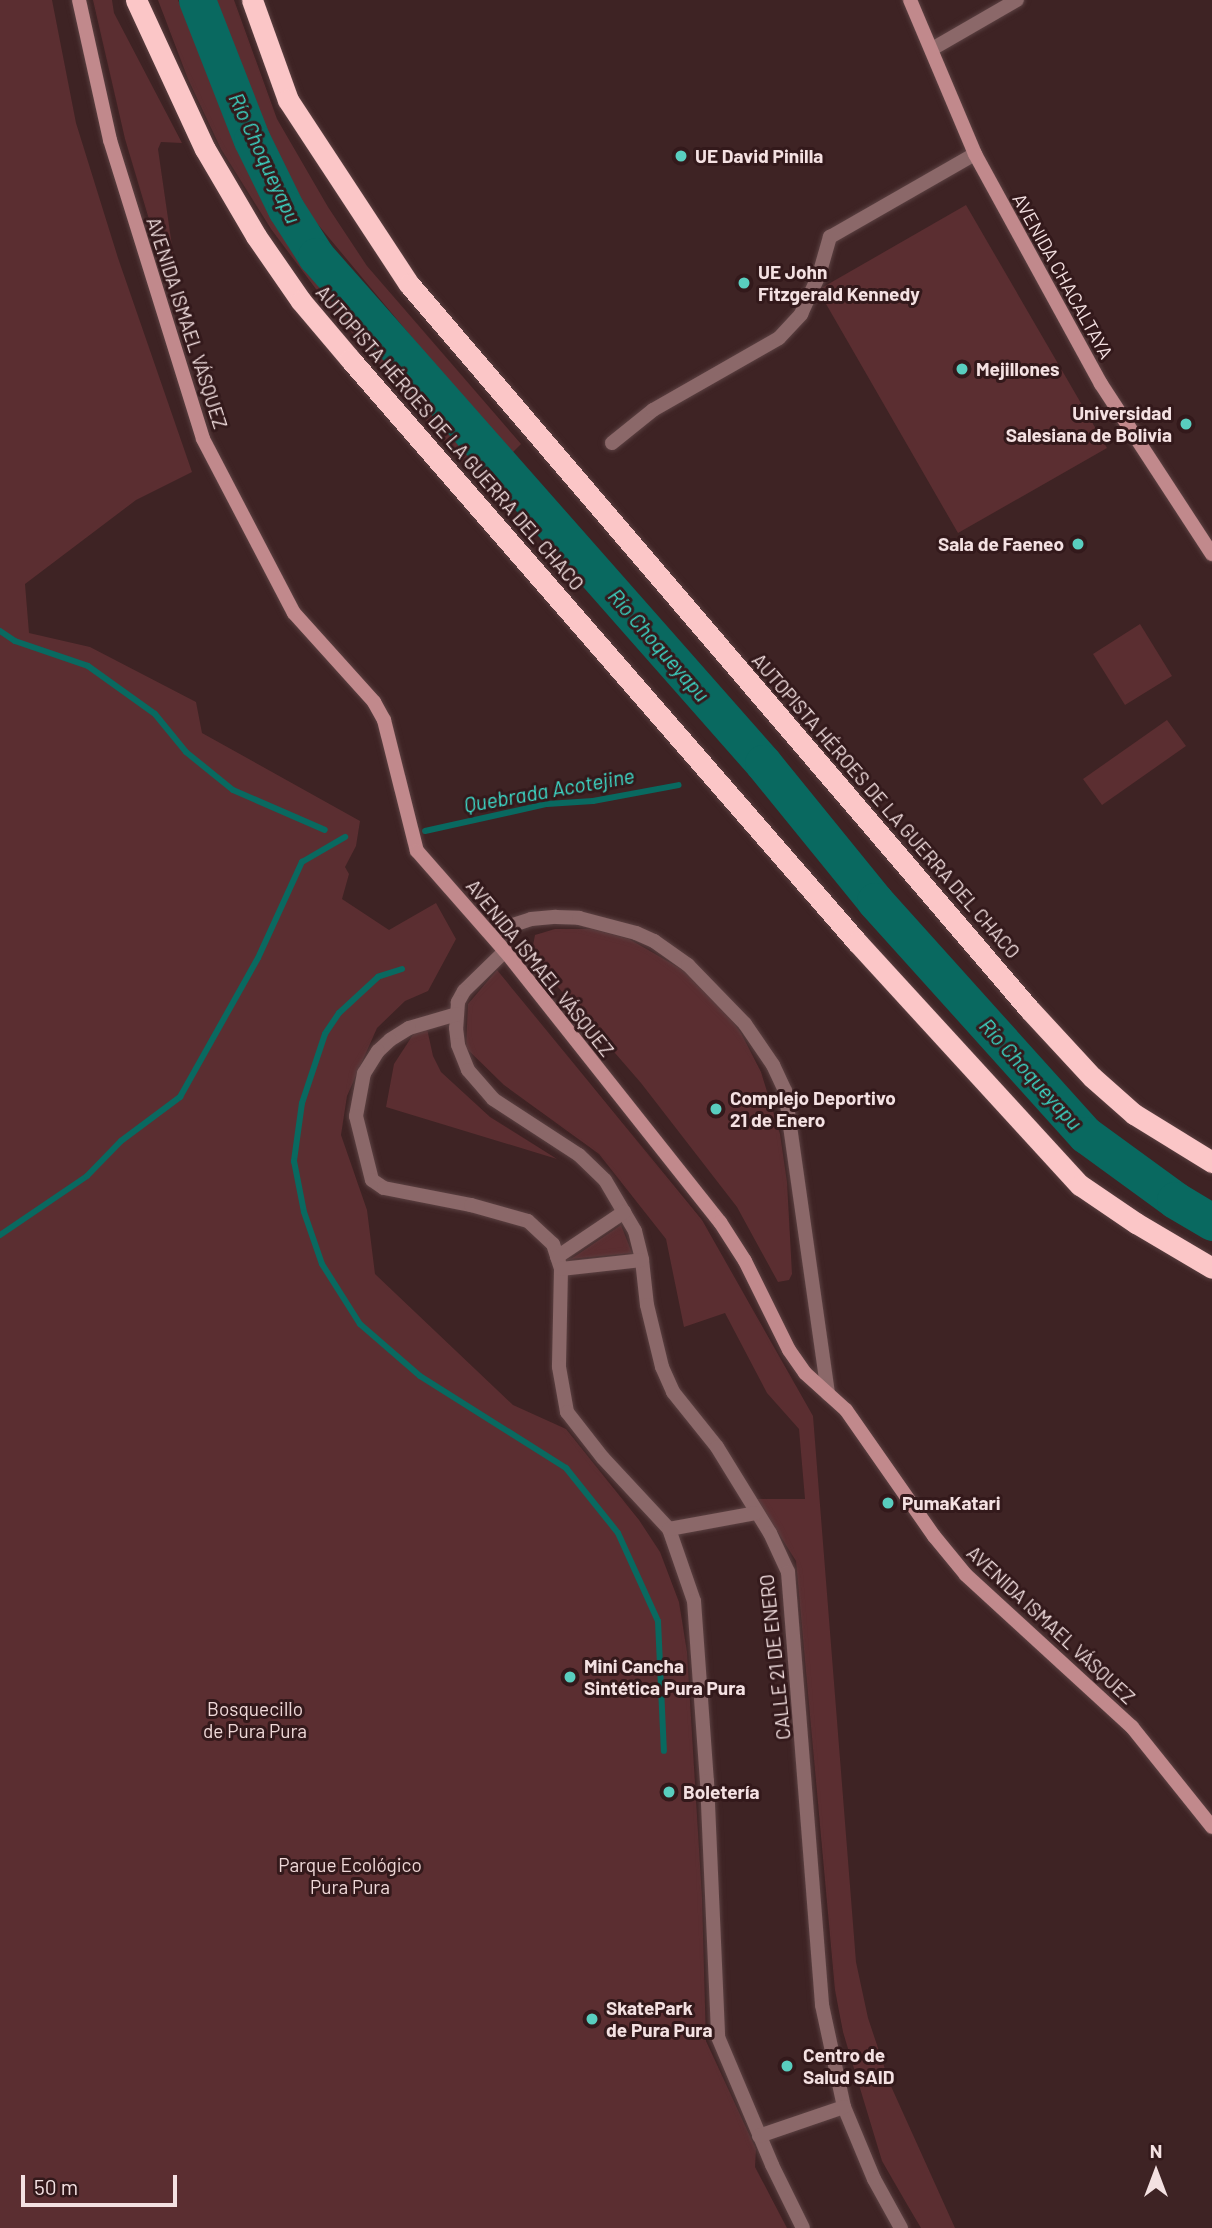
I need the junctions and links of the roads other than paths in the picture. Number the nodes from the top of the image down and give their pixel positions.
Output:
1 (79, 0) edge
2 (136, 0) edge
3 (252, 0) edge
4 (910, 0) edge
5 (1017, 0) edge
6 (932, 49) junction
7 (975, 154) junction
8 (612, 443) dead end
9 (1212, 554) edge
10 (494, 937) junction
11 (505, 951) junction
12 (457, 1014) junction
13 (1212, 1162) edge
14 (624, 1212) junction
15 (642, 1260) junction
16 (559, 1263) junction
17 (1212, 1268) edge
18 (828, 1394) junction
19 (756, 1513) junction
20 (669, 1529) junction
21 (1212, 1827) edge
22 (844, 2107) junction
23 (759, 2136) junction
24 (803, 2228) edge
25 (901, 2228) edge

1 - 10 main road, AVENIDA ISMAEL VÁSQUEZ
2 - 17 highway, AUTOPISTA HÉROES DE LA GUERRA DEL CHACO
3 - 13 highway, AUTOPISTA HÉROES DE LA GUERRA DEL CHACO
4 - 6 main road, AVENIDA CHACALTAYA
5 - 6 street
6 - 7 main road, AVENIDA CHACALTAYA
7 - 8 street
7 - 9 main road, AVENIDA CHACALTAYA
10 - 11 main road, AVENIDA ISMAEL VÁSQUEZ
10 - 18 street
11 - 12 street, CALLE 21 DE ENERO
11 - 18 main road, AVENIDA ISMAEL VÁSQUEZ
12 - 14 street, CALLE 21 DE ENERO
12 - 16 street
14 - 15 street, CALLE 21 DE ENERO
14 - 16 street
15 - 16 street
15 - 19 street, CALLE 21 DE ENERO
16 - 20 street
18 - 21 main road, AVENIDA ISMAEL VÁSQUEZ
19 - 20 street
19 - 22 street, CALLE 21 DE ENERO
20 - 23 street
22 - 23 street
22 - 25 street, CALLE 21 DE ENERO
23 - 24 street

